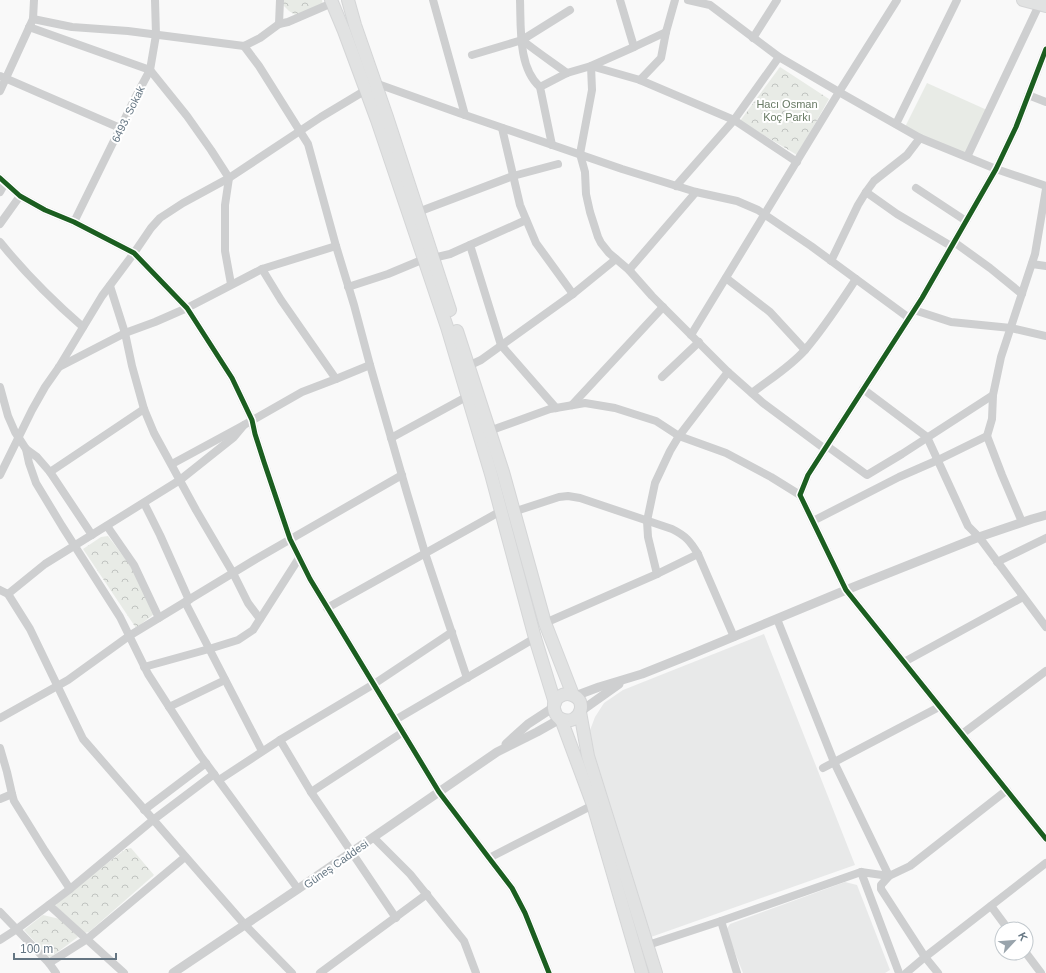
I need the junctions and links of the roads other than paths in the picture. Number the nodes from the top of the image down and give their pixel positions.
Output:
1 (34, 0) edge
2 (155, 0) edge
3 (280, 0) edge
4 (348, 0) edge
5 (433, 0) edge
6 (520, 0) edge
7 (620, 0) edge
8 (675, 0) edge
9 (688, 0) edge
10 (777, 0) edge
11 (897, 0) edge
12 (957, 0) edge
13 (1023, 0) edge
14 (332, 2) edge
15 (1043, 6) edge
16 (570, 10) dead end
17 (31, 23) junction
18 (279, 24) junction
19 (666, 32) junction
20 (156, 34) junction
21 (753, 38) junction
22 (522, 40) junction
23 (244, 46) junction
24 (634, 47) junction
25 (1046, 49) edge
26 (472, 54) dead end
27 (779, 57) junction
28 (591, 66) junction
29 (150, 70) junction
30 (567, 73) junction
31 (3, 78) edge
32 (640, 80) junction
33 (371, 87) junction
34 (540, 87) junction
35 (0, 91) edge
36 (839, 92) junction
37 (1028, 95) junction
38 (1046, 102) edge
39 (465, 115) junction
40 (734, 120) junction
41 (896, 124) junction
42 (120, 128) junction
43 (502, 128) junction
44 (299, 131) junction
45 (920, 138) junction
46 (552, 145) junction
47 (580, 154) junction
48 (967, 157) junction
49 (797, 162) junction
50 (558, 164) dead end
51 (996, 169) junction
52 (513, 176) junction
53 (229, 178) junction
54 (3, 180) edge
55 (676, 186) junction
56 (1046, 186) edge
57 (916, 188) dead end
58 (1046, 189) edge
59 (0, 192) edge
60 (696, 192) junction
61 (866, 192) junction
62 (20, 196) junction
63 (418, 212) junction
64 (765, 215) junction
65 (526, 220) junction
66 (966, 221) junction
67 (74, 222) junction
68 (0, 224) edge
69 (0, 242) edge
70 (953, 244) junction
71 (470, 245) junction
72 (336, 246) junction
73 (134, 253) junction
74 (428, 258) junction
75 (616, 259) junction
76 (831, 261) junction
77 (1032, 264) junction
78 (1046, 266) edge
79 (262, 269) junction
80 (628, 270) junction
81 (726, 278) junction
82 (856, 279) junction
83 (231, 284) junction
84 (110, 286) junction
85 (348, 287) junction
86 (573, 294) junction
87 (1022, 294) junction
88 (663, 307) junction
89 (187, 308) junction
90 (914, 310) junction
91 (909, 318) junction
92 (83, 327) junction
93 (1010, 328) junction
94 (124, 334) junction
95 (692, 335) junction
96 (1046, 336) edge
97 (699, 342) junction
98 (501, 345) junction
99 (805, 350) junction
100 (370, 365) junction
101 (59, 366) junction
102 (468, 366) junction
103 (728, 372) junction
104 (662, 377) dead end
105 (336, 379) junction
106 (0, 387) edge
107 (863, 389) junction
108 (752, 393) junction
109 (993, 395) junction
110 (468, 396) junction
111 (572, 405) junction
112 (556, 408) junction
113 (144, 409) junction
114 (248, 422) junction
115 (489, 431) junction
116 (679, 436) junction
117 (987, 436) junction
118 (19, 437) junction
119 (927, 437) junction
120 (391, 438) junction
121 (826, 448) junction
122 (26, 449) junction
123 (938, 460) junction
124 (172, 464) junction
125 (50, 472) junction
126 (0, 475) edge
127 (402, 475) junction
128 (180, 480) junction
129 (800, 495) junction
130 (144, 503) junction
131 (1046, 510) edge
132 (501, 511) junction
133 (513, 512) junction
134 (1046, 515) edge
135 (1032, 519) junction
136 (647, 521) junction
137 (813, 521) junction
138 (1022, 522) junction
139 (107, 526) junction
140 (92, 535) junction
141 (979, 537) junction
142 (1046, 538) edge
143 (290, 539) junction
144 (74, 545) junction
145 (425, 553) junction
146 (698, 554) junction
147 (299, 558) junction
148 (997, 562) junction
149 (233, 573) junction
150 (658, 574) junction
151 (0, 590) edge
152 (846, 590) junction
153 (8, 594) junction
154 (1023, 597) junction
155 (187, 601) junction
156 (327, 608) junction
157 (160, 618) junction
158 (260, 619) junction
159 (777, 619) junction
160 (545, 623) junction
161 (1046, 626) edge
162 (452, 632) junction
163 (130, 636) junction
164 (734, 637) junction
165 (534, 638) junction
166 (209, 649) junction
167 (904, 662) junction
168 (144, 667) junction
169 (1046, 671) edge
170 (467, 678) junction
171 (225, 680) junction
172 (623, 680) junction
173 (374, 684) junction
174 (58, 685) junction
175 (574, 696) junction
176 (554, 705) junction
177 (169, 707) junction
178 (939, 707) junction
179 (580, 711) junction
180 (0, 718) edge
181 (561, 719) junction
182 (396, 720) junction
183 (403, 732) junction
184 (962, 734) junction
185 (280, 740) junction
186 (0, 748) edge
187 (262, 751) junction
188 (497, 752) junction
189 (834, 762) junction
190 (206, 763) junction
191 (823, 768) dead end
192 (216, 777) junction
193 (1007, 790) junction
194 (311, 792) junction
195 (439, 792) junction
196 (12, 794) junction
197 (0, 799) edge
198 (593, 805) junction
199 (144, 810) junction
200 (153, 820) junction
201 (374, 838) junction
202 (1046, 839) edge
203 (352, 853) junction
204 (185, 857) junction
205 (489, 858) junction
206 (1046, 863) edge
207 (861, 872) junction
208 (889, 876) junction
209 (70, 889) junction
210 (298, 890) junction
211 (427, 894) junction
212 (49, 905) junction
213 (991, 906) junction
214 (0, 912) edge
215 (396, 918) junction
216 (721, 921) junction
217 (1002, 921) edge
218 (245, 925) junction
219 (17, 929) junction
220 (87, 939) junction
221 (0, 940) edge
222 (648, 945) junction
223 (925, 957) junction
224 (1032, 961) edge
225 (49, 963) junction
226 (56, 973) edge
227 (124, 973) edge
228 (173, 973) edge
229 (292, 973) edge
230 (320, 973) edge
231 (476, 973) edge
232 (549, 973) edge
233 (642, 973) edge
234 (656, 973) edge
235 (738, 973) edge
236 (899, 973) edge
237 (906, 973) edge
238 (938, 973) edge
239 (1041, 973) edge

1 - 17 street
2 - 20 street, 6493. Sokak
3 - 18 street
4 - 33 main road
5 - 39 street
6 - 22 street
7 - 24 street
8 - 19 street
9 - 21 street
10 - 21 street
11 - 36 street
12 - 41 street
13 - 15 main road
14 - 18 street
14 - 33 main road
15 - 48 street
16 - 22 street
17 - 20 street
17 - 29 street
17 - 31 street
18 - 23 street
19 - 24 street
19 - 32 street
20 - 23 street
20 - 29 street, 6493. Sokak
21 - 27 street
22 - 26 street
22 - 30 street
22 - 34 street
23 - 44 street
24 - 28 street
25 - 37 street
27 - 36 street
27 - 40 street
28 - 30 street
28 - 32 street
28 - 47 street
29 - 42 street, 6493. Sokak
29 - 53 street
30 - 34 street
31 - 35 street
31 - 42 street
32 - 40 street
33 - 39 street
33 - 44 street
33 - 63 main road
33 - 74 main road
34 - 46 street
36 - 41 street
36 - 49 street
37 - 38 street
37 - 51 street
39 - 43 street
40 - 49 street
40 - 55 street
41 - 45 street
42 - 67 street, 6493. Sokak
43 - 46 street
43 - 52 street
44 - 53 street
44 - 72 street
45 - 48 street
45 - 61 street
46 - 47 street
47 - 55 street
47 - 75 street
48 - 51 street
49 - 64 street
50 - 52 street
51 - 56 street
51 - 66 street
52 - 63 street
52 - 65 street
53 - 73 street
53 - 83 street
54 - 59 street
54 - 62 street
55 - 60 street
57 - 66 street
58 - 77 street
60 - 64 street
60 - 80 street
61 - 70 street
61 - 76 street
62 - 67 street
62 - 68 street
63 - 74 main road
64 - 76 street
64 - 81 street
65 - 71 street
65 - 86 street
66 - 70 street
67 - 73 street
69 - 92 street
70 - 87 street
70 - 90 street
71 - 74 street
71 - 98 street
72 - 79 street
72 - 85 street
73 - 84 street
73 - 89 street
74 - 85 street
74 - 102 main road
74 - 110 main road
75 - 80 street
75 - 86 street
76 - 82 street
77 - 78 street
77 - 87 street
79 - 83 street
79 - 105 street
80 - 88 street
81 - 95 street
81 - 99 street
82 - 91 street
82 - 99 street
83 - 89 street
84 - 92 street
84 - 94 street
85 - 100 street
86 - 98 street
87 - 93 street
88 - 95 street
88 - 111 street
89 - 94 street
89 - 114 street
90 - 91 street
90 - 93 street
91 - 107 street
92 - 101 street
93 - 96 street
93 - 109 street
94 - 101 street
94 - 113 street
95 - 97 street
97 - 103 street
97 - 104 street
98 - 102 street
98 - 112 street
99 - 108 street
100 - 105 street
100 - 120 street
101 - 118 street
102 - 115 main road
103 - 108 street
103 - 116 street
105 - 114 street
106 - 118 street
107 - 119 street
107 - 121 street
108 - 121 street
109 - 117 street
109 - 119 street
110 - 120 street
110 - 132 main road
111 - 112 street
111 - 116 street
112 - 115 street
113 - 124 street
113 - 125 street
114 - 124 street
114 - 128 street
114 - 143 street
115 - 133 main road
116 - 129 street
116 - 136 street
117 - 123 street
117 - 138 street
118 - 122 street
118 - 126 street
119 - 121 street
119 - 123 street
120 - 127 street
121 - 129 street
122 - 125 street
122 - 144 street
123 - 137 street
123 - 141 street
124 - 128 street
125 - 140 street
127 - 143 street
127 - 145 street
128 - 130 street
128 - 149 street
129 - 137 street
130 - 139 street
130 - 155 street
131 - 135 street
132 - 145 street
132 - 165 main road
133 - 136 street
133 - 160 main road
134 - 135 street
135 - 138 street
136 - 146 street
136 - 150 street
137 - 152 street
138 - 141 street
139 - 140 street
139 - 157 street
140 - 144 street
141 - 148 street
141 - 152 street
142 - 148 street
143 - 147 street
143 - 149 street
144 - 153 street
144 - 163 street
145 - 156 street
145 - 162 street
146 - 150 street
146 - 164 street
147 - 156 street
147 - 158 street
148 - 154 street
149 - 155 street
149 - 158 street
150 - 160 street
151 - 153 street
152 - 159 street
152 - 167 street
153 - 174 street
154 - 161 street
154 - 167 street
155 - 157 street
155 - 166 street
156 - 173 street
157 - 163 street
158 - 166 street
159 - 164 street
159 - 189 street
160 - 175 main road
162 - 170 street
162 - 173 street
163 - 168 street
163 - 174 street
164 - 172 street
165 - 170 street
165 - 176 main road
166 - 168 street
166 - 171 street
167 - 178 street
168 - 177 street
169 - 184 street
170 - 182 street
171 - 177 street
171 - 187 street
172 - 175 street
172 - 179 street
173 - 182 street
173 - 185 street
174 - 180 street
174 - 199 street
175 - 176 main road
175 - 179 main road
176 - 181 main road
176 - 188 street
177 - 190 street
178 - 184 street
178 - 189 street
179 - 181 main road
179 - 222 main road
181 - 188 street
181 - 198 main road
182 - 183 street
183 - 194 street
183 - 195 street
184 - 193 street
185 - 187 street
185 - 194 street
186 - 196 street
187 - 192 street
188 - 195 street, Güneş Caddesi
189 - 191 street
189 - 208 street
190 - 192 street
190 - 199 street
192 - 200 street
192 - 210 street
193 - 202 street
193 - 208 street
194 - 203 street
195 - 201 street, Güneş Caddesi
195 - 205 street
196 - 197 street
196 - 209 street
198 - 205 street
198 - 233 main road
199 - 200 street
200 - 204 street
200 - 209 street
201 - 203 street, Güneş Caddesi
201 - 211 street
203 - 210 street, Güneş Caddesi
203 - 215 street
204 - 218 street
204 - 220 street
205 - 232 street
206 - 213 street
207 - 208 street
207 - 216 street
207 - 236 street
208 - 223 street
209 - 212 street
210 - 218 street, Güneş Caddesi
211 - 215 street
211 - 231 street
212 - 219 street
212 - 220 street
213 - 217 street
213 - 223 street
214 - 219 street
215 - 230 street
216 - 222 street
216 - 235 street
218 - 228 street, Güneş Caddesi
218 - 229 street
219 - 221 street
219 - 225 street
220 - 225 street
220 - 227 street
222 - 234 main road
223 - 237 street
223 - 238 street
224 - 239 street
225 - 226 street

